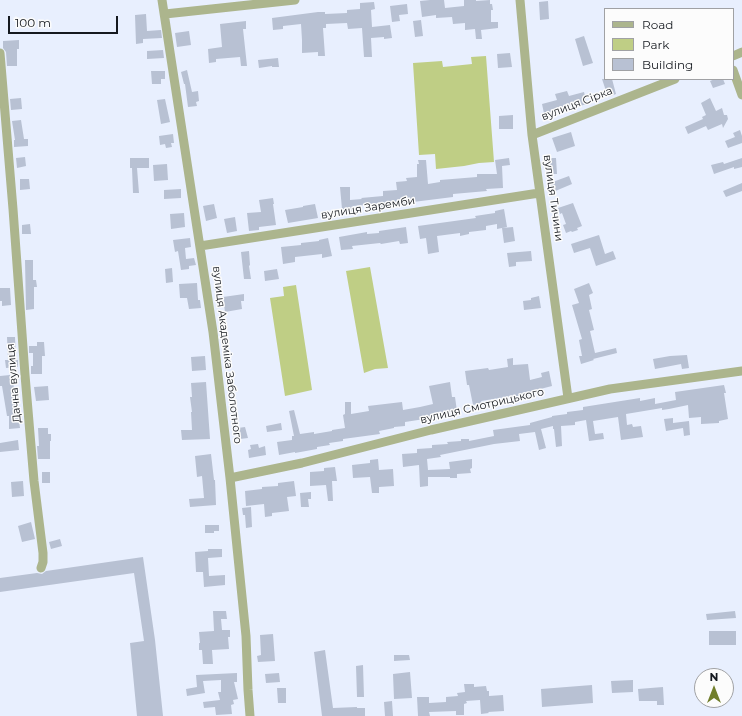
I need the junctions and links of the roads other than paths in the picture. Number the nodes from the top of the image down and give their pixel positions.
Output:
1 (162, 0) edge
2 (295, 0) edge
3 (520, 0) edge
4 (165, 14) junction
5 (0, 53) edge
6 (734, 73) edge
7 (672, 80) edge
8 (742, 95) edge
9 (532, 135) junction
10 (539, 193) junction
11 (200, 246) junction
12 (742, 371) edge
13 (568, 398) junction
14 (230, 478) junction
15 (41, 568) dead end
16 (250, 716) edge

1 - 4 street, вулиця Академіка Заболотного
2 - 4 street
3 - 9 street, вулиця Тичини
4 - 11 street, вулиця Академіка Заболотного
5 - 15 street, Дачна вулиця
6 - 8 street
7 - 9 street, вулиця Сірка
9 - 10 street, вулиця Тичини
10 - 11 street, вулиця Заремби
10 - 13 street, вулиця Тичини
11 - 14 street, вулиця Академіка Заболотного
12 - 13 street, вулиця Смотрицького
13 - 14 street, вулиця Смотрицького
14 - 16 street, вулиця Академіка Заболотного

